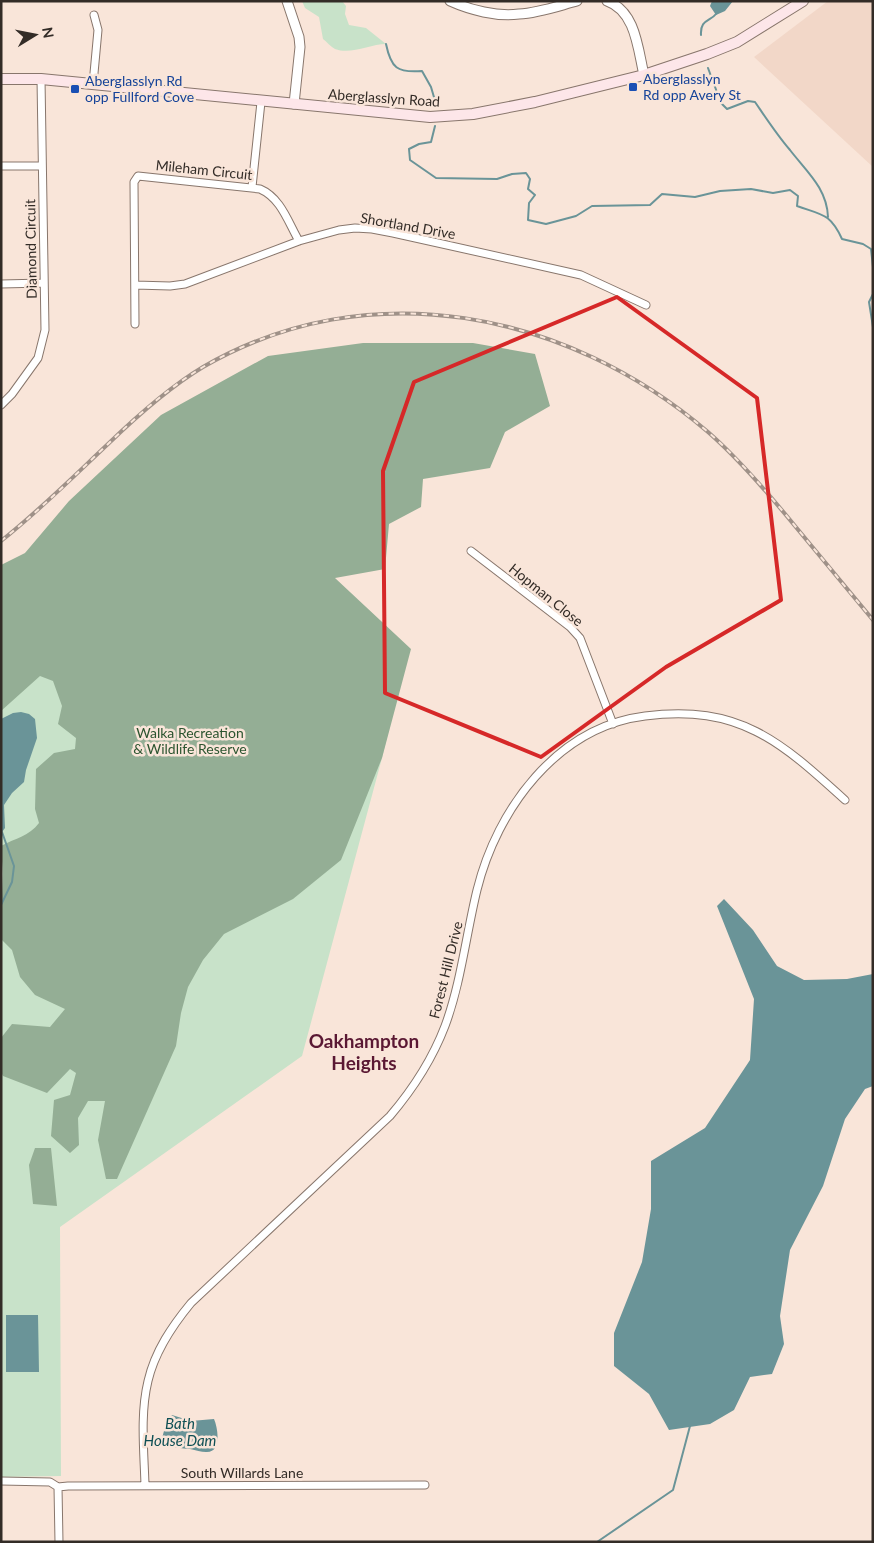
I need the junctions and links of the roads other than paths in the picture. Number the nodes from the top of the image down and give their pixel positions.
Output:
1 (287, 1) edge
2 (450, 1) edge
3 (577, 1) edge
4 (607, 1) edge
5 (803, 1) edge
6 (620, 4) edge
7 (94, 14) dead end
8 (644, 75) junction
9 (1, 79) edge
10 (41, 79) junction
11 (92, 84) junction
12 (261, 102) junction
13 (294, 104) junction
14 (1, 166) edge
15 (42, 166) junction
16 (252, 187) junction
17 (299, 241) junction
18 (44, 283) junction
19 (1, 284) edge
20 (135, 285) junction
21 (646, 305) dead end
22 (135, 324) dead end
23 (1, 404) edge
24 (471, 551) dead end
25 (613, 724) junction
26 (845, 800) dead end
27 (1, 1481) edge
28 (145, 1485) junction
29 (425, 1485) dead end
30 (58, 1487) junction
31 (59, 1542) edge

1 - 13 street
2 - 3 street
4 - 6 street
5 - 8 main road, Aberglasslyn Road
6 - 8 street
7 - 11 street
8 - 13 main road, Aberglasslyn Road
9 - 10 main road, Aberglasslyn Road
10 - 11 main road, Aberglasslyn Road
10 - 15 street, Diamond Circuit
11 - 12 main road, Aberglasslyn Road
12 - 13 main road, Aberglasslyn Road
12 - 16 street
14 - 15 street
15 - 18 street, Diamond Circuit
16 - 17 street, Mileham Circuit
16 - 20 street, Mileham Circuit
17 - 20 street, Shortland Drive
17 - 21 street, Shortland Drive
18 - 19 street
18 - 23 street, Diamond Circuit
20 - 22 street, Mileham Circuit
24 - 25 street, Hopman Close
25 - 26 street, Forest Hill Drive
25 - 28 street, Forest Hill Drive
27 - 30 street, South Willards Lane
28 - 29 street, South Willards Lane
28 - 30 street, South Willards Lane
30 - 31 street

